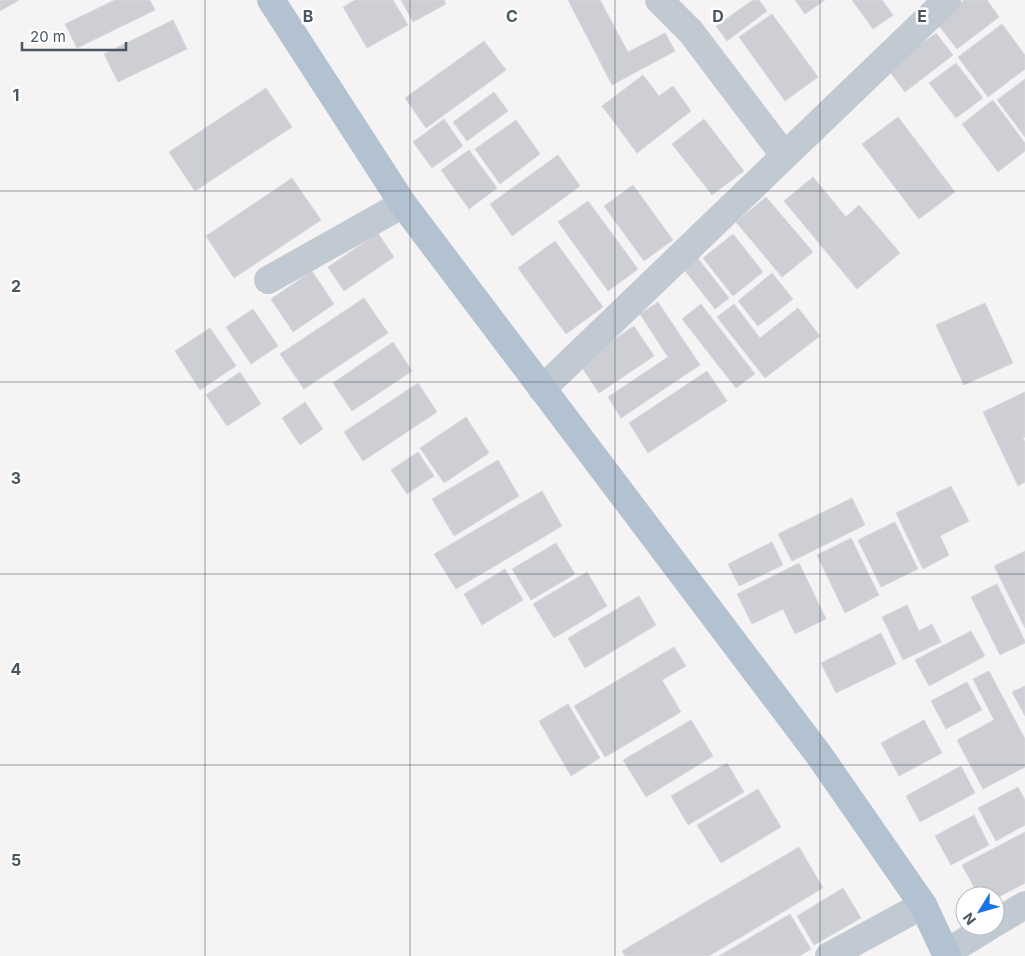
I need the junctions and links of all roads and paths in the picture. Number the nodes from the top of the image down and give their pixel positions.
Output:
1 (271, 0) edge
2 (660, 0) edge
3 (947, 0) edge
4 (784, 155) junction
5 (403, 204) junction
6 (268, 280) dead end
7 (542, 389) junction
8 (1025, 904) edge
9 (923, 905) junction
10 (1005, 917) edge
11 (974, 936) edge
12 (946, 954) edge
13 (829, 956) edge

1 - 5 main road
2 - 4 street
3 - 4 street
4 - 7 street
5 - 6 street
5 - 7 main road
7 - 9 main road
8 - 10 street
9 - 12 main road
9 - 13 street
11 - 12 street

